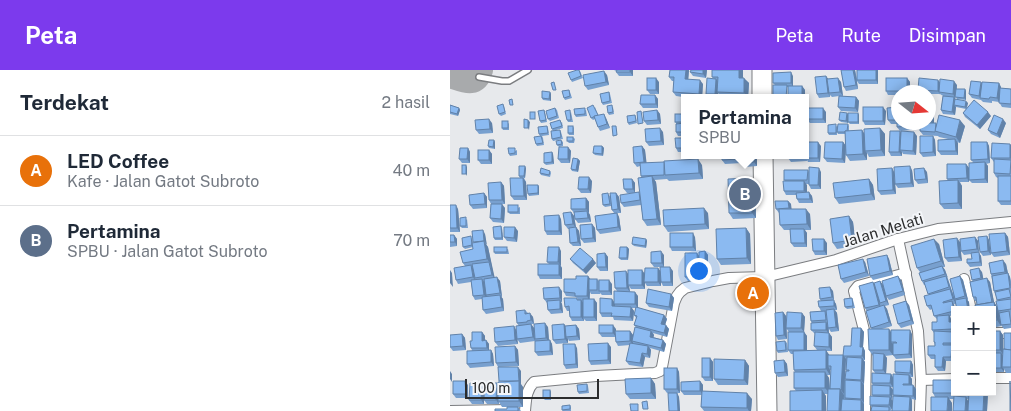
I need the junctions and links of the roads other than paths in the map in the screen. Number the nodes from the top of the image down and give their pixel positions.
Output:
1 (528, 70) edge
2 (762, 70) edge
3 (479, 77) dead end
4 (762, 94) edge
5 (763, 159) edge
6 (1011, 222) edge
7 (898, 239) junction
8 (906, 273) junction
9 (765, 277) junction
10 (964, 279) dead end
11 (970, 306) edge
12 (1011, 332) edge
13 (996, 333) edge
14 (951, 378) edge
15 (996, 378) edge
16 (1011, 378) edge
17 (921, 380) junction
18 (450, 411) edge
19 (525, 411) edge
20 (767, 411) edge
21 (865, 411) edge
22 (920, 411) edge

1 - 3 lane
2 - 4 highway
5 - 9 highway
6 - 7 street, Jalan Melati
7 - 8 street
7 - 9 street, Jalan Melati
8 - 17 street
8 - 21 street
9 - 19 street, Jalan Melati
9 - 20 highway
10 - 11 street
12 - 13 street
14 - 17 street
15 - 16 street
17 - 22 street
18 - 19 street

